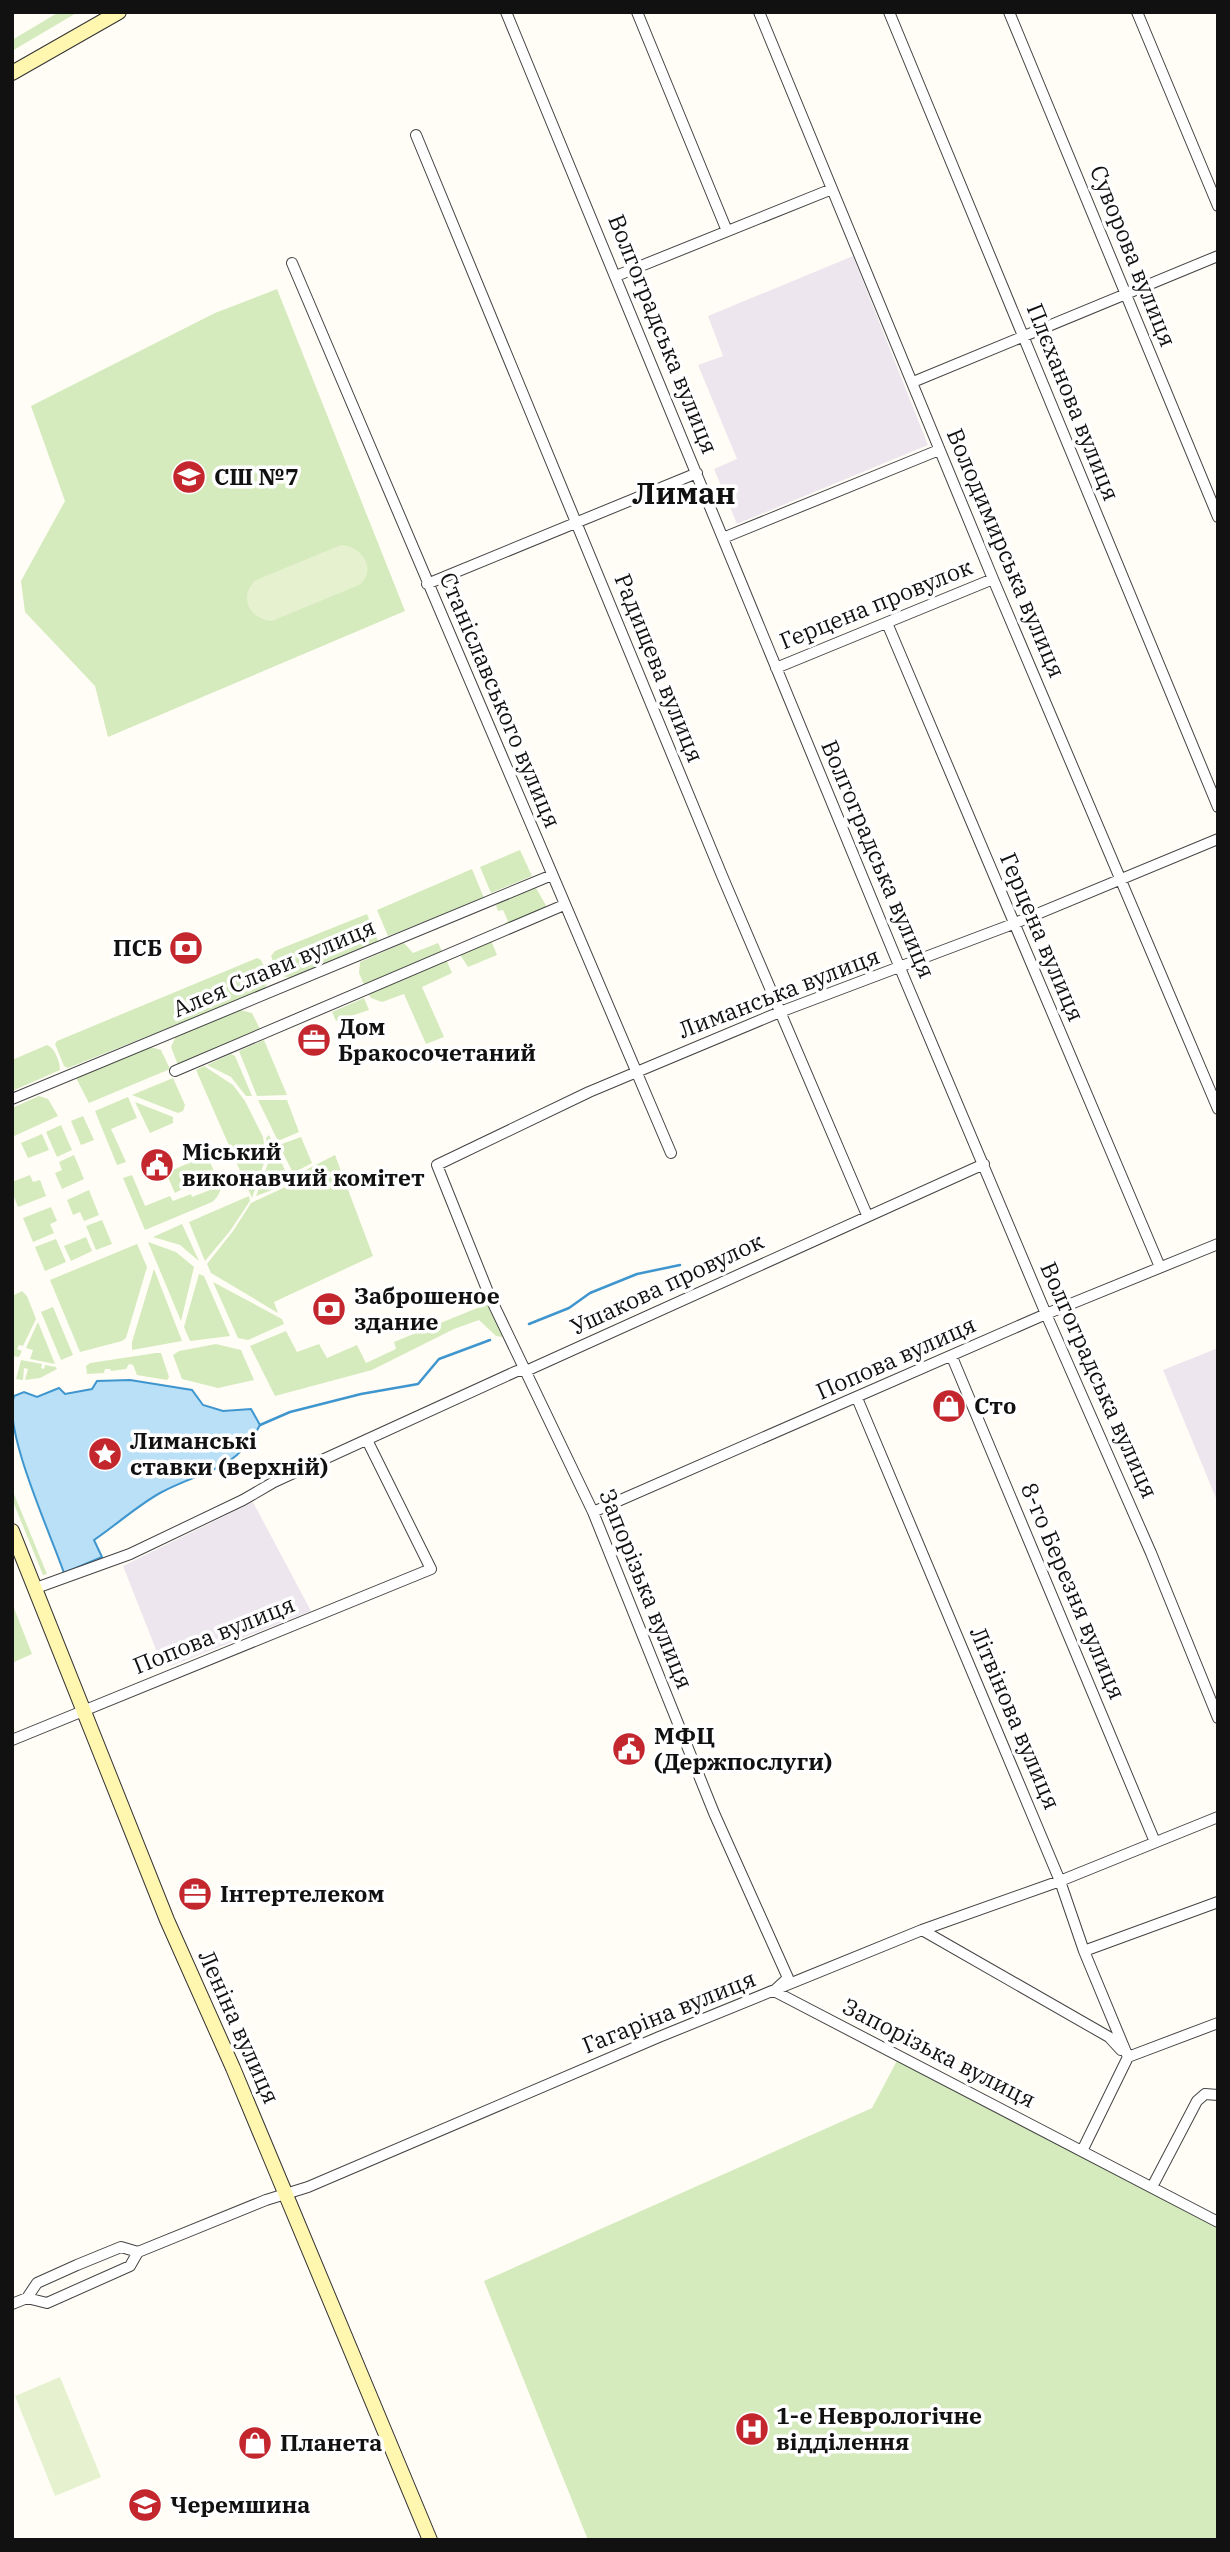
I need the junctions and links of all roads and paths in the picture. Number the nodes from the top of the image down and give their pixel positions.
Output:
1 (119, 12) edge
2 (506, 12) edge
3 (637, 12) edge
4 (759, 12) edge
5 (889, 12) edge
6 (1009, 12) edge
7 (1137, 12) edge
8 (12, 73) edge
9 (416, 135) dead end
10 (832, 189) junction
11 (1218, 206) edge
12 (727, 231) junction
13 (1218, 256) edge
14 (292, 263) dead end
15 (616, 276) junction
16 (1126, 294) junction
17 (1024, 338) junction
18 (914, 382) junction
19 (939, 450) junction
20 (698, 473) junction
21 (1218, 517) edge
22 (576, 522) junction
23 (723, 538) junction
24 (993, 579) junction
25 (427, 584) junction
26 (887, 623) junction
27 (776, 668) junction
28 (1218, 807) edge
29 (1218, 839) edge
30 (552, 875) junction
31 (1120, 879) junction
32 (564, 905) junction
33 (1013, 924) junction
34 (900, 968) junction
35 (780, 1012) junction
36 (175, 1071) dead end
37 (637, 1073) junction
38 (12, 1098) edge
39 (1218, 1109) edge
40 (671, 1153) dead end
41 (984, 1164) junction
42 (437, 1165) joint
43 (867, 1215) junction
44 (1218, 1244) edge
45 (1160, 1268) junction
46 (1046, 1314) junction
47 (953, 1357) junction
48 (526, 1371) junction
49 (857, 1398) junction
50 (367, 1440) junction
51 (593, 1512) junction
52 (12, 1531) edge
53 (36, 1588) junction
54 (82, 1712) junction
55 (1218, 1718) edge
56 (12, 1740) edge
57 (1218, 1817) edge
58 (1155, 1842) junction
59 (1060, 1881) junction
60 (1218, 1902) edge
61 (922, 1930) junction
62 (1084, 1951) junction
63 (774, 1991) junction
64 (1218, 2023) edge
65 (1128, 2057) junction
66 (1218, 2095) edge
67 (1082, 2151) junction
68 (1152, 2188) junction
69 (285, 2194) junction
70 (1218, 2222) edge
71 (138, 2252) junction
72 (27, 2298) junction
73 (12, 2304) edge
74 (430, 2540) edge

1 - 8 street
2 - 15 street, Волгоградська вулиця
3 - 12 street
4 - 10 street, Володимирська вулиця
5 - 17 street, Плєханова вулиця
6 - 16 street, Суворова вулиця
7 - 11 street
9 - 22 street, Радищева вулиця
10 - 12 street
10 - 18 street, Володимирська вулиця
12 - 15 street
13 - 16 street
14 - 25 street, Станіславського вулиця
15 - 20 street, Волгоградська вулиця
16 - 17 street
16 - 21 street, Суворова вулиця
17 - 18 street
17 - 28 street, Плєханова вулиця
18 - 19 street, Володимирська вулиця
19 - 23 street
19 - 24 street, Володимирська вулиця
20 - 22 street
20 - 23 street, Волгоградська вулиця
22 - 25 street
22 - 35 street, Радищева вулиця
23 - 27 street, Волгоградська вулиця
24 - 26 street, Герцена провулок
24 - 31 street, Володимирська вулиця
25 - 30 street, Станіславського вулиця
26 - 27 street, Герцена провулок
26 - 33 street, Герцена вулиця
27 - 34 street, Волгоградська вулиця
29 - 31 street, Лиманська вулиця
30 - 32 street, Станіславського вулиця
30 - 38 street, Алея Слави вулиця
31 - 33 street, Лиманська вулиця
31 - 39 street, Володимирська вулиця
32 - 36 street
32 - 37 street, Станіславського вулиця
33 - 34 street, Лиманська вулиця
33 - 45 street, Герцена вулиця
34 - 35 street, Лиманська вулиця
34 - 41 street, Волгоградська вулиця
35 - 37 street, Лиманська вулиця
35 - 43 street, Радищева вулиця
37 - 40 street, Станіславського вулиця
37 - 42 street, Лиманська вулиця
41 - 43 street, Ушакова провулок
41 - 46 street, Волгоградська вулиця
42 - 48 street, Запорізька вулиця
43 - 48 street, Ушакова провулок
44 - 45 street, Попова вулиця
45 - 46 street, Попова вулиця
46 - 47 street, Попова вулиця
46 - 55 street, Волгоградська вулиця
47 - 49 street, Попова вулиця
47 - 58 street, 8-го Березня вулиця
48 - 50 street, Ушакова провулок
48 - 51 street, Запорізька вулиця
49 - 51 street, Попова вулиця
49 - 59 street, Літвінова вулиця
50 - 53 street, Ушакова провулок
50 - 54 street, Попова вулиця
51 - 63 street, Запорізька вулиця
52 - 53 street, Леніна вулиця
53 - 54 street, Леніна вулиця
54 - 56 street, Попова вулиця
54 - 69 street, Леніна вулиця
57 - 58 street, Гагаріна вулиця
58 - 59 street, Гагаріна вулиця
59 - 61 street, Гагаріна вулиця
59 - 62 street, Літвінова вулиця
60 - 62 street
61 - 63 street, Гагаріна вулиця
61 - 65 street
62 - 65 street, Літвінова вулиця
63 - 67 street, Запорізька вулиця
63 - 69 street, Гагаріна вулиця
64 - 65 street
65 - 67 street
66 - 68 street
67 - 68 street, Запорізька вулиця
68 - 70 street, Запорізька вулиця
69 - 71 street, Гагаріна вулиця
69 - 74 street, Леніна вулиця
71 - 72 street, Гагаріна вулиця
71 - 72 street, Гагаріна вулиця
72 - 73 street, Гагаріна вулиця

